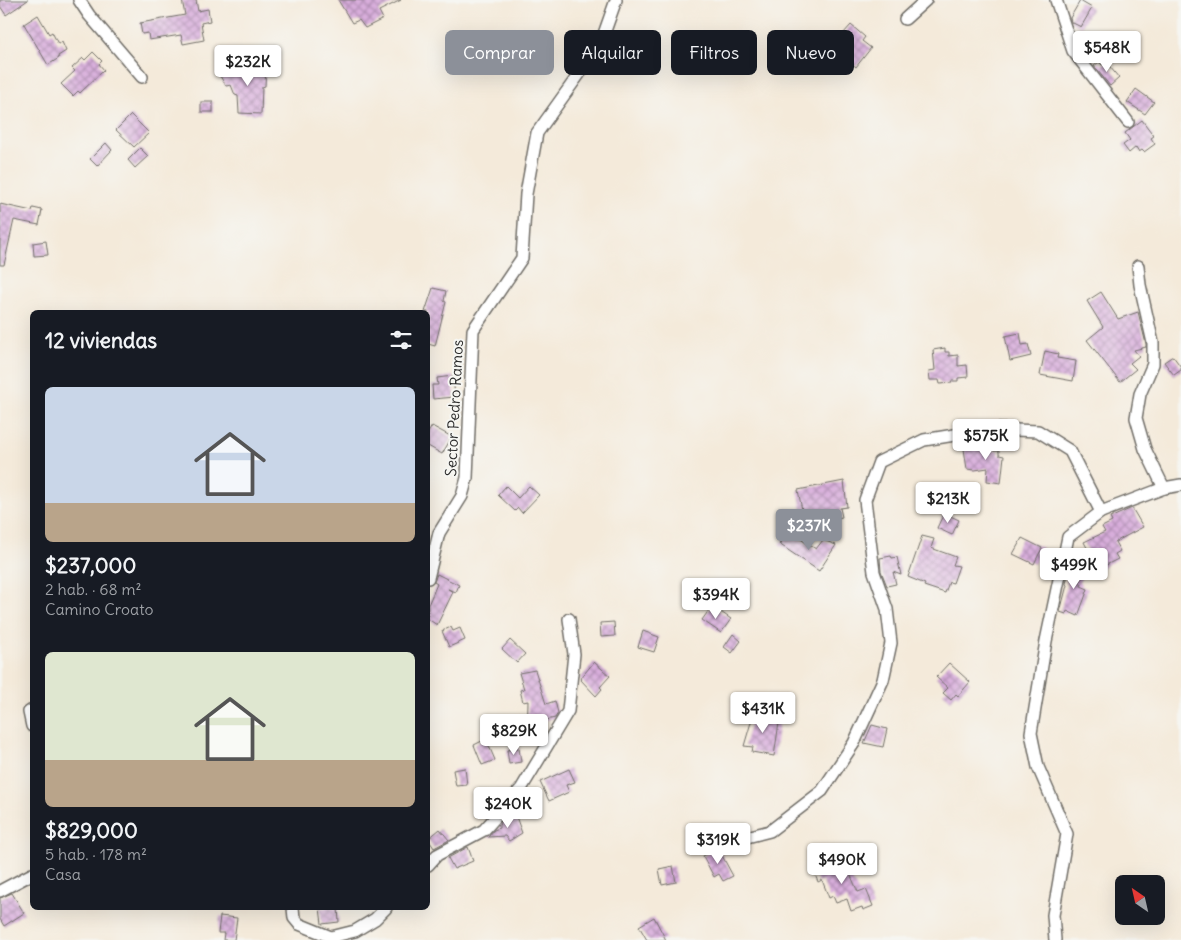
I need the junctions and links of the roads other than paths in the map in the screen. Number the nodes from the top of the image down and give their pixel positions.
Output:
1 (79, 0) edge
2 (616, 0) edge
3 (926, 0) edge
4 (1056, 0) edge
5 (905, 20) dead end
6 (142, 77) dead end
7 (1128, 122) dead end
8 (1138, 266) dead end
9 (1181, 485) edge
10 (1164, 488) junction
11 (1101, 512) junction
12 (430, 570) edge
13 (569, 618) dead end
14 (735, 840) dead end
15 (430, 862) edge
16 (30, 875) edge
17 (0, 891) edge
18 (293, 910) edge
19 (384, 910) edge
20 (331, 938) edge
21 (1055, 940) edge

1 - 6 street
2 - 12 street, Sector Pedro Ramos
3 - 5 street
4 - 7 street
8 - 10 street
9 - 10 street
10 - 11 street
11 - 14 street
11 - 21 street
13 - 15 street
16 - 17 street
18 - 20 street
19 - 20 street

